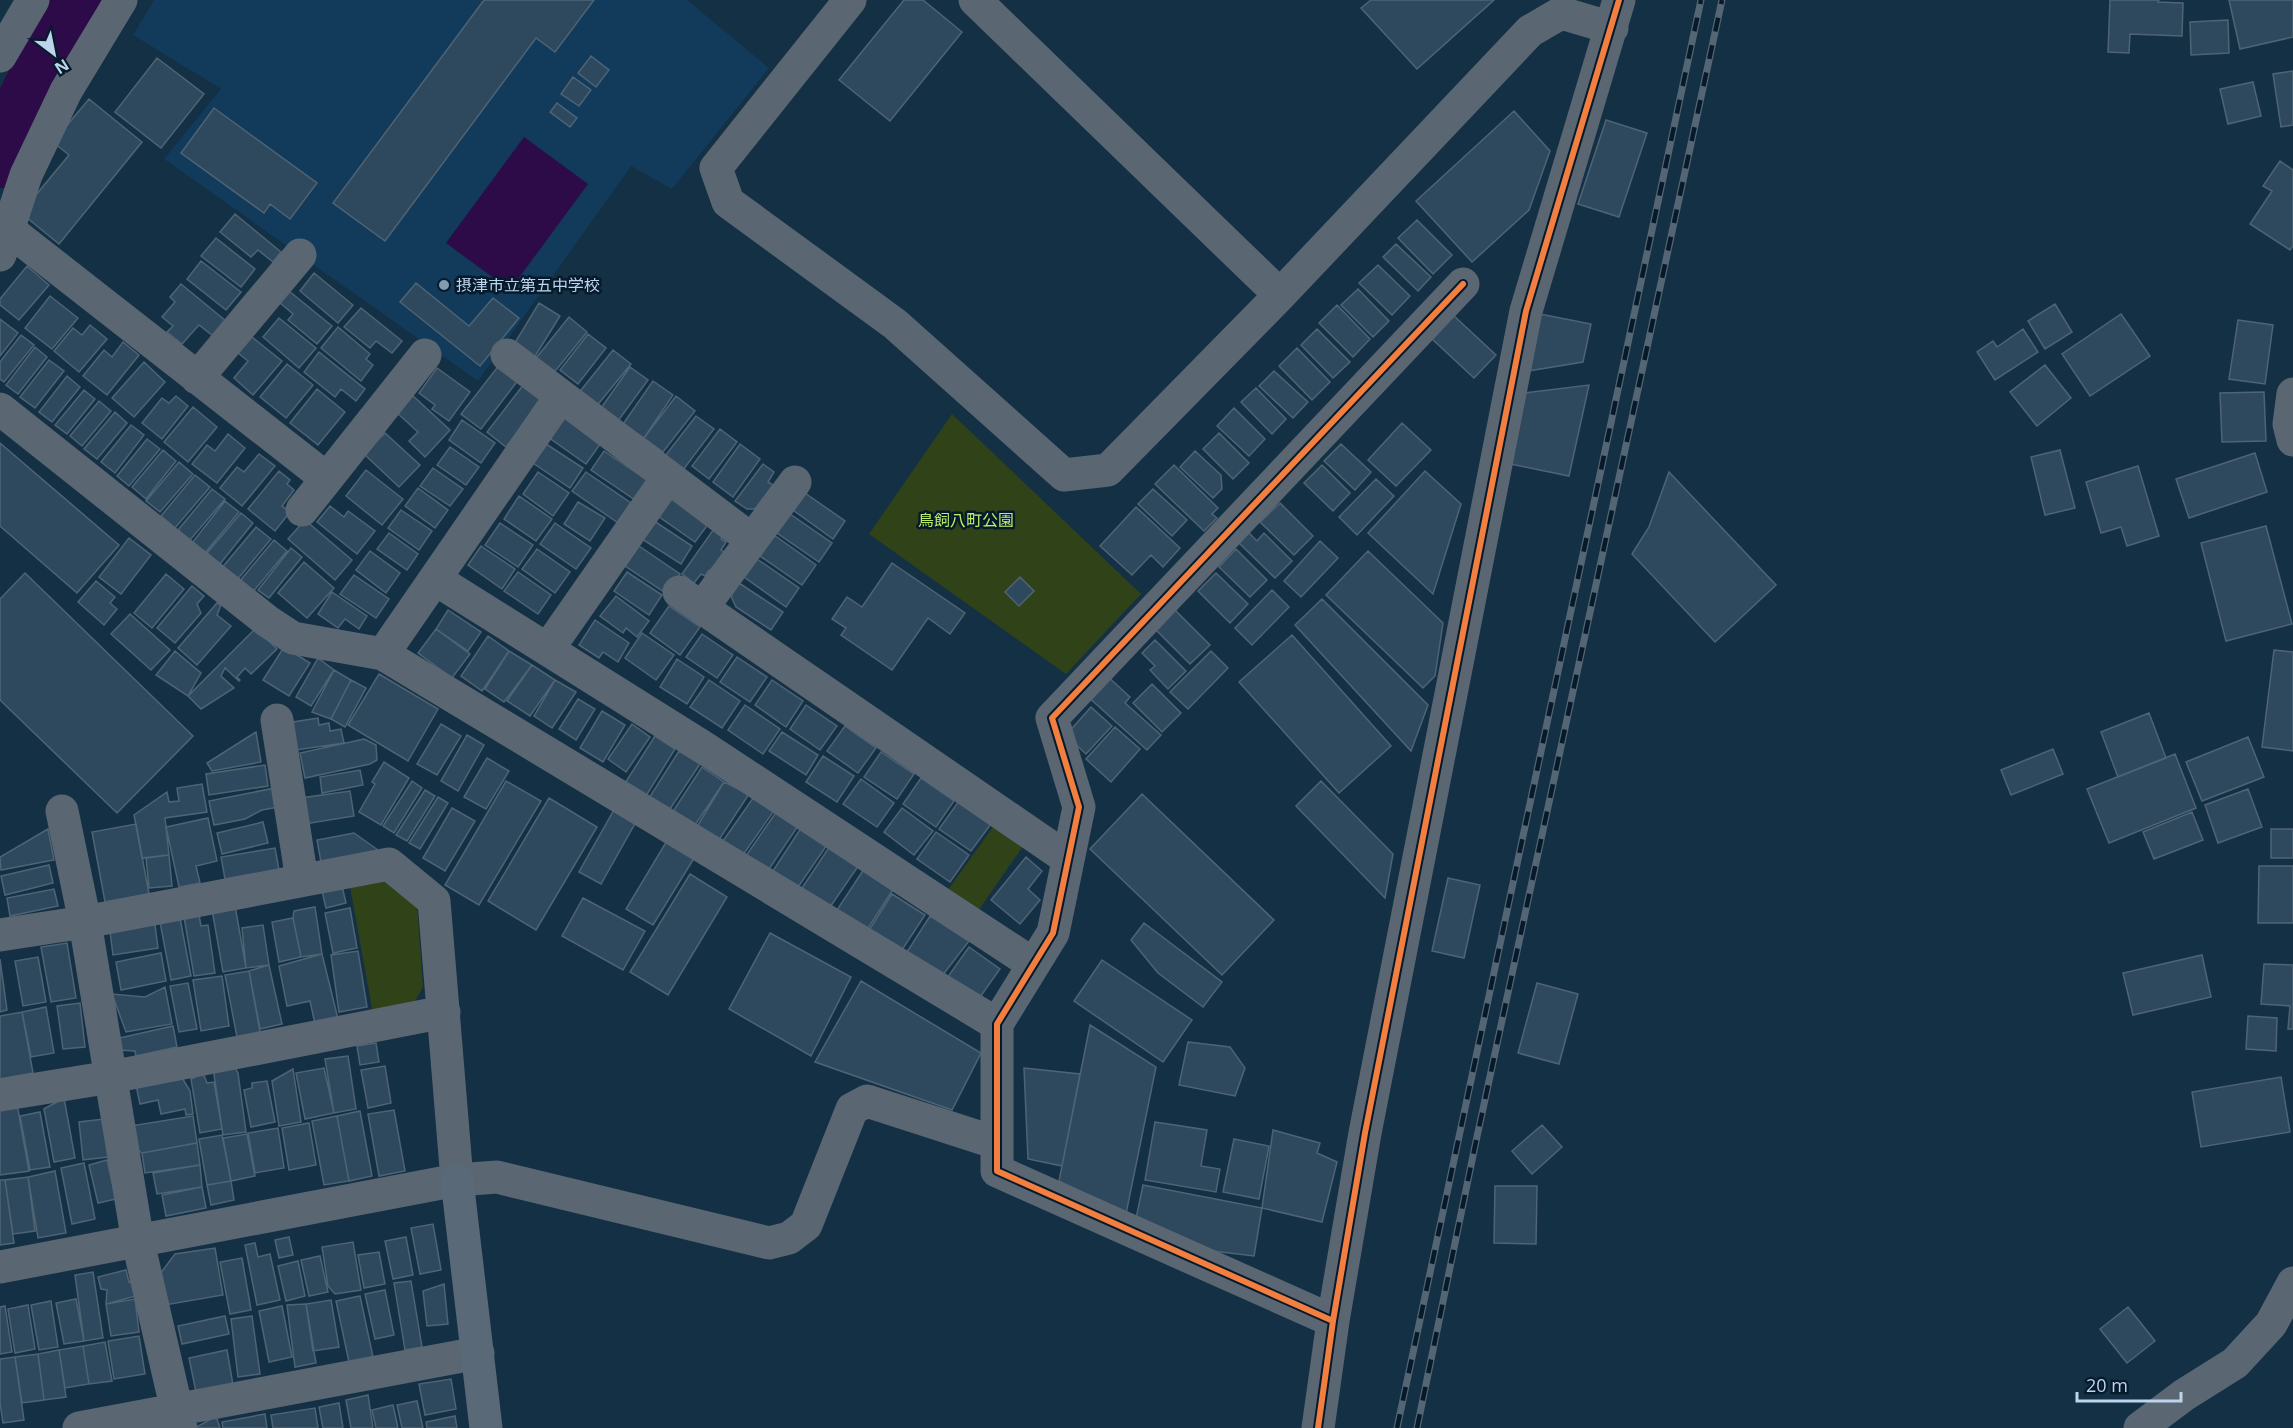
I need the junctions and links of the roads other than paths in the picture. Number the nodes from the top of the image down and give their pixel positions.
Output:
1 (33, 0) edge
2 (121, 0) edge
3 (850, 0) edge
4 (975, 0) edge
5 (1615, 14) edge
6 (0, 56) edge
7 (3, 237) edge
8 (300, 255) dead end
9 (1463, 284) dead end
10 (1281, 295) junction
11 (425, 355) dead end
12 (507, 355) dead end
13 (197, 378) junction
14 (2293, 394) edge
15 (561, 396) junction
16 (0, 410) edge
17 (2293, 440) edge
18 (668, 477) junction
19 (326, 478) junction
20 (795, 482) dead end
21 (302, 510) dead end
22 (752, 540) junction
23 (435, 579) junction
24 (548, 650) junction
25 (384, 654) junction
26 (277, 720) dead end
27 (62, 812) dead end
28 (1068, 860) junction
29 (302, 880) junction
30 (85, 922) junction
31 (0, 935) edge
32 (1033, 964) junction
33 (444, 1012) junction
34 (997, 1024) junction
35 (111, 1077) junction
36 (0, 1095) edge
37 (997, 1143) junction
38 (457, 1180) junction
39 (138, 1242) junction
40 (0, 1267) edge
41 (2293, 1283) edge
42 (1333, 1321) junction
43 (478, 1353) junction
44 (179, 1419) edge
45 (79, 1428) edge
46 (486, 1428) edge
47 (1318, 1428) edge
48 (2140, 1428) edge

1 - 6 street
2 - 7 street
3 - 10 street
4 - 10 street
5 - 10 street
5 - 42 street
7 - 13 street
8 - 13 street
9 - 28 street
11 - 19 street
12 - 15 street
13 - 19 street
14 - 17 street
15 - 18 street
15 - 23 street
16 - 25 street
18 - 22 street
18 - 24 street
19 - 21 street
20 - 22 street
22 - 28 street
23 - 24 street
23 - 25 street
24 - 32 street
25 - 34 street
26 - 29 street
27 - 30 street
28 - 32 street
29 - 30 street
29 - 33 street
30 - 31 street
30 - 35 street
32 - 34 street
33 - 35 street
33 - 38 street
34 - 37 street
35 - 36 street
35 - 39 street
37 - 38 street
37 - 42 street
38 - 39 street
38 - 43 street
39 - 40 street
39 - 44 street
41 - 48 street
42 - 47 street
43 - 44 street
43 - 46 street
44 - 45 street

